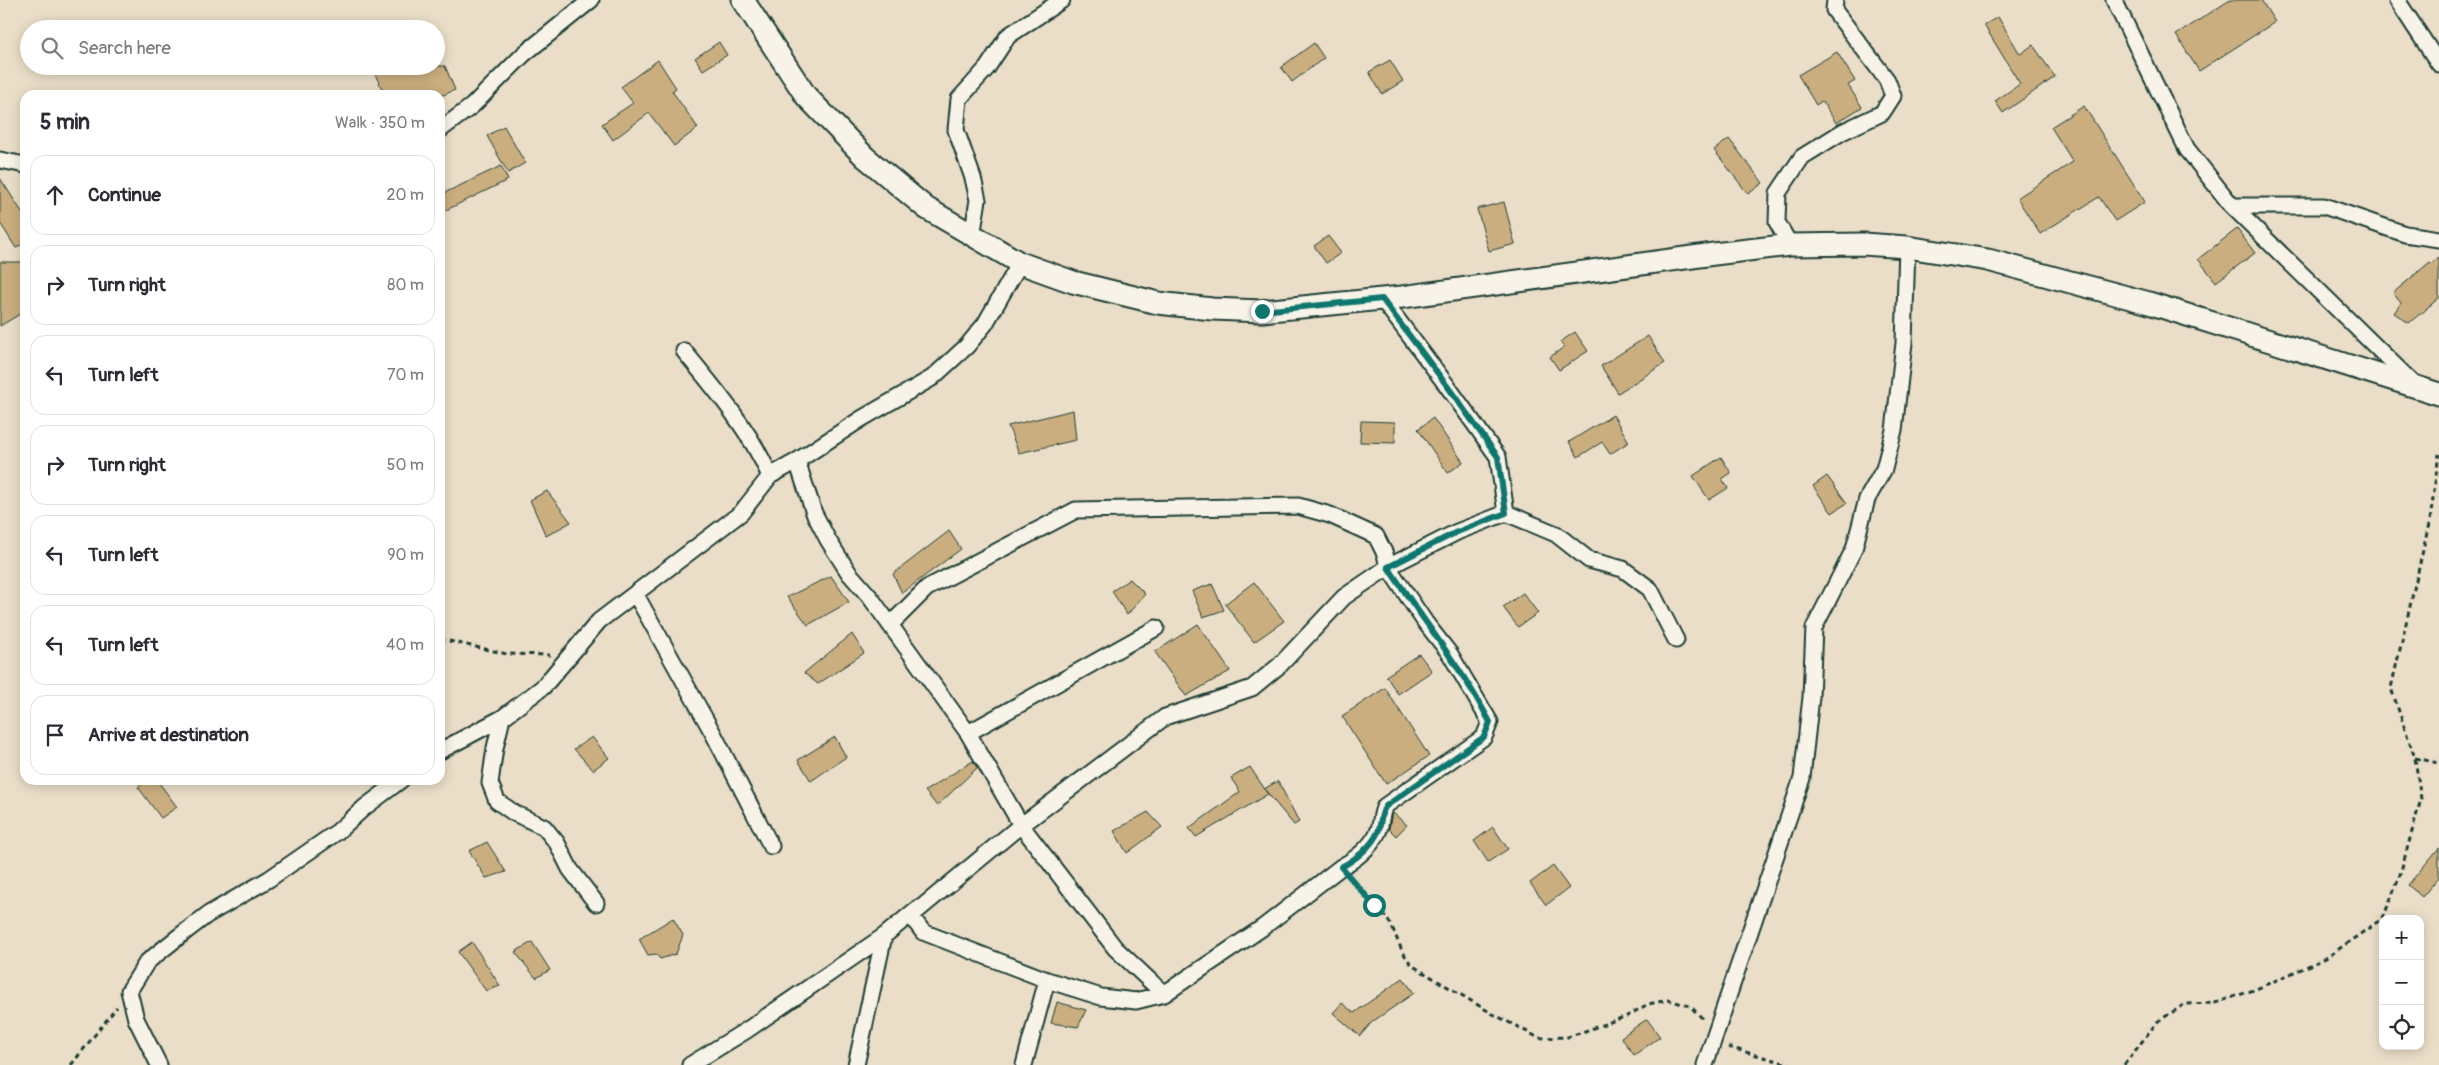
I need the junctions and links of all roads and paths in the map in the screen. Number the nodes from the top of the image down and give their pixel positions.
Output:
1 (591, 0) edge
2 (743, 0) edge
3 (1062, 0) edge
4 (2114, 0) edge
5 (2397, 0) edge
6 (1831, 3) edge
7 (2439, 64) edge
8 (445, 126) edge
9 (0, 160) edge
10 (20, 164) edge
11 (2232, 206) junction
12 (972, 236) junction
13 (2439, 238) edge
14 (1790, 246) junction
15 (1907, 247) junction
16 (1020, 263) junction
17 (1382, 299) junction
18 (684, 351) dead end
19 (2416, 386) junction
20 (2439, 394) edge
21 (2439, 454) edge
22 (796, 461) junction
23 (770, 476) junction
24 (1506, 513) junction
25 (1388, 567) junction
26 (636, 595) junction
27 (890, 625) junction
28 (1156, 628) dead end
29 (445, 640) edge
30 (1676, 640) dead end
31 (571, 655) junction
32 (502, 718) junction
33 (968, 733) junction
34 (445, 748) edge
35 (2415, 758) junction
36 (2439, 762) edge
37 (395, 785) edge
38 (1021, 825) junction
39 (771, 846) dead end
40 (1341, 867) junction
41 (596, 902) dead end
42 (884, 936) junction
43 (1047, 980) junction
44 (129, 991) junction
45 (1164, 994) junction
46 (1712, 1042) junction
47 (71, 1065) edge
48 (159, 1065) edge
49 (690, 1065) edge
50 (856, 1065) edge
51 (1024, 1065) edge
52 (1705, 1065) edge
53 (1792, 1065) edge
54 (2124, 1065) edge

1 - 8 street
2 - 12 main road
3 - 12 street
4 - 11 street
5 - 7 street
6 - 14 street
9 - 10 street
11 - 13 street
11 - 19 street
12 - 16 main road
14 - 15 main road
14 - 17 main road
15 - 19 main road
15 - 46 street
16 - 17 main road
16 - 22 street
17 - 24 street
18 - 23 street
19 - 20 main road
21 - 35 path
22 - 23 street
22 - 27 street
23 - 26 street
24 - 25 street
24 - 30 street
25 - 27 street
25 - 38 street
25 - 40 street
26 - 31 street
26 - 39 street
27 - 33 street
28 - 33 street
29 - 31 path
31 - 32 street
32 - 34 street
32 - 41 street
33 - 38 street
35 - 36 path
35 - 54 path
37 - 44 street
38 - 42 street
38 - 43 street
38 - 45 street
40 - 45 street
40 - 46 path
42 - 49 street
42 - 50 street
43 - 45 street
43 - 51 street
44 - 47 path
44 - 48 street
46 - 52 street
46 - 53 path

